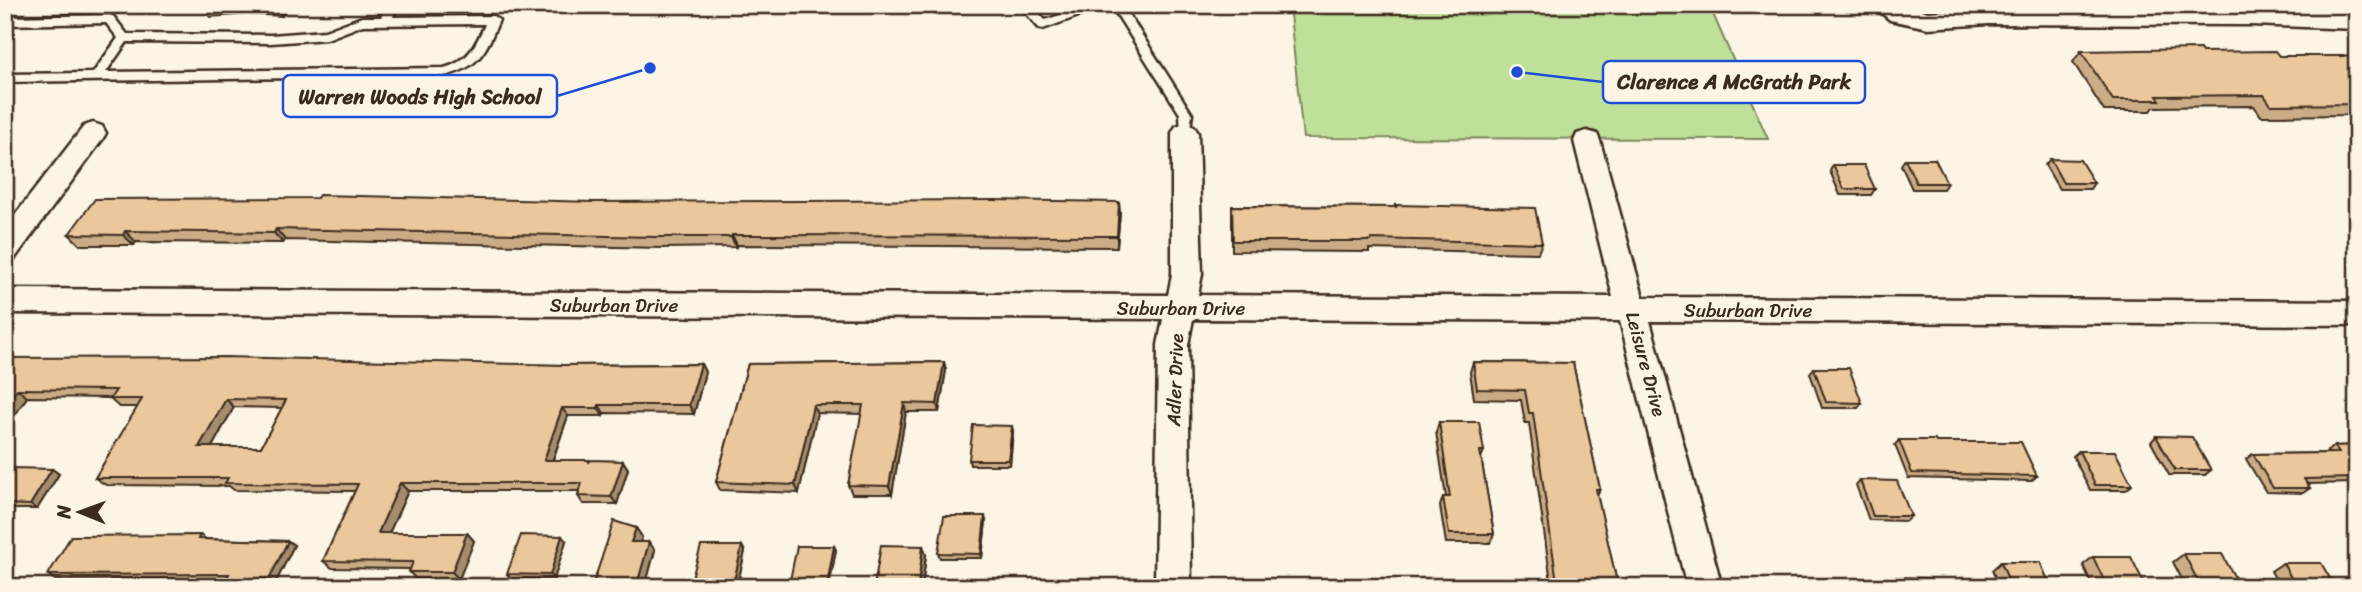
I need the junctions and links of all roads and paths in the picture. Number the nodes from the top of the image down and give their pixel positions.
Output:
1 (391, 5) edge
2 (500, 5) edge
3 (1025, 5) edge
4 (1102, 5) edge
5 (1117, 5) edge
6 (1892, 10) edge
7 (493, 20) junction
8 (5, 21) edge
9 (386, 21) junction
10 (2357, 21) edge
11 (124, 38) junction
12 (96, 77) junction
13 (5, 78) edge
14 (93, 133) dead end
15 (1185, 133) joint
16 (1587, 141) dead end
17 (5, 250) edge
18 (5, 301) edge
19 (1181, 309) junction
20 (1632, 310) junction
21 (2357, 313) edge
22 (1173, 587) edge
23 (1705, 587) edge

1 - 9 lane
2 - 7 lane
3 - 4 lane
5 - 15 lane
6 - 10 street
7 - 9 lane
7 - 12 lane
8 - 11 lane
9 - 11 lane
11 - 12 lane
12 - 13 lane
14 - 17 street
15 - 19 street, Adler Drive
16 - 20 street, Leisure Drive
18 - 19 street, Suburban Drive
19 - 20 street, Suburban Drive
19 - 22 street, Adler Drive
20 - 21 street, Suburban Drive
20 - 23 street, Leisure Drive

